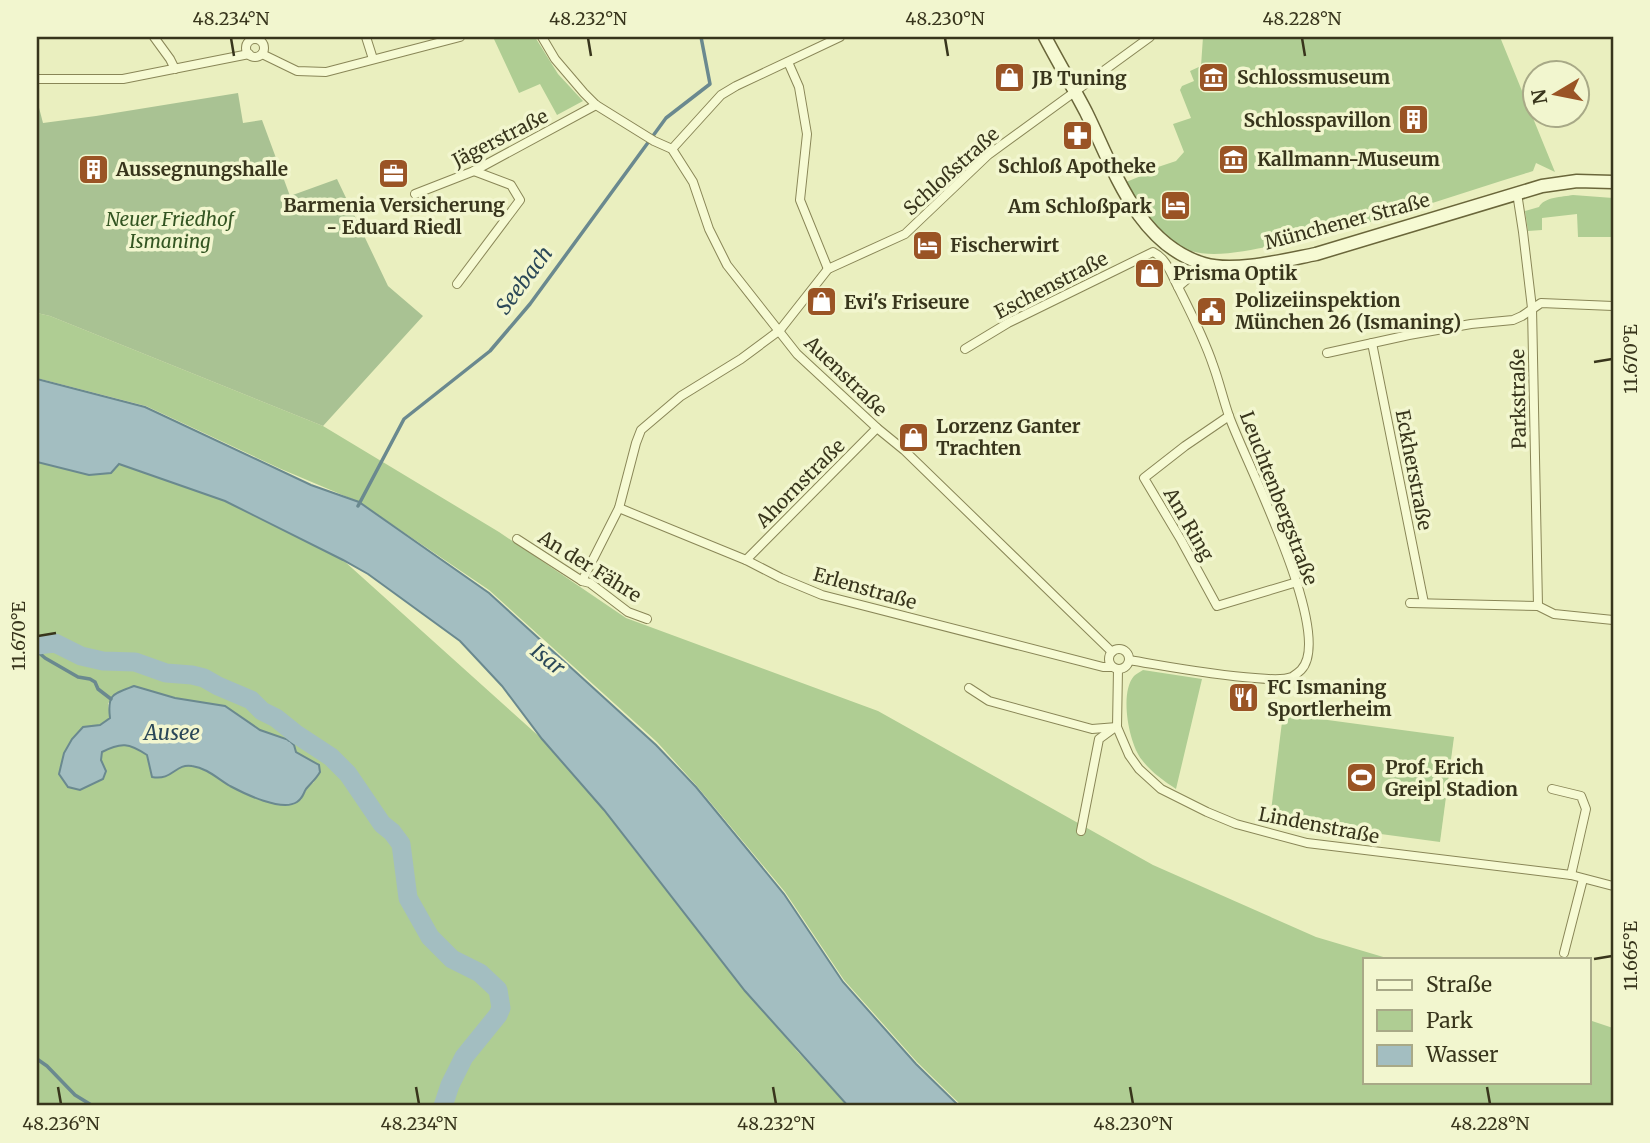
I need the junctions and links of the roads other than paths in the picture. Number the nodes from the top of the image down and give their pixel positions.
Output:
1 (154, 37) edge
2 (366, 37) edge
3 (460, 37) edge
4 (542, 37) edge
5 (840, 37) edge
6 (1045, 37) edge
7 (1150, 37) edge
8 (254, 38) edge
9 (248, 54) junction
10 (262, 54) junction
11 (373, 59) junction
12 (788, 62) junction
13 (175, 69) junction
14 (37, 79) edge
15 (1075, 92) junction
16 (596, 105) junction
17 (671, 149) junction
18 (474, 171) junction
19 (1613, 182) edge
20 (1517, 193) junction
21 (415, 194) dead end
22 (1155, 235) junction
23 (1153, 252) junction
24 (1205, 264) junction
25 (828, 269) junction
26 (457, 285) dead end
27 (1178, 287) junction
28 (1613, 306) edge
29 (1532, 308) junction
30 (780, 330) junction
31 (1372, 343) junction
32 (965, 349) dead end
33 (1327, 354) dead end
34 (1229, 416) junction
35 (877, 428) junction
36 (620, 508) junction
37 (517, 539) dead end
38 (746, 560) junction
39 (582, 581) junction
40 (1297, 582) junction
41 (1410, 603) dead end
42 (1424, 603) junction
43 (1538, 606) junction
44 (647, 619) dead end
45 (1613, 620) edge
46 (1112, 652) junction
47 (1129, 660) junction
48 (1115, 668) junction
49 (969, 688) dead end
50 (1117, 727) junction
51 (1552, 789) dead end
52 (1081, 831) dead end
53 (1571, 875) junction
54 (1583, 879) junction
55 (1613, 886) edge
56 (1563, 953) dead end

1 - 13 street
2 - 11 street
3 - 11 street
4 - 16 street
5 - 12 street
6 - 15 main road, Münchener Straße
7 - 15 street, Schloßstraße
8 - 9 street
8 - 10 street
9 - 10 street
9 - 13 street
10 - 11 street
12 - 17 street
12 - 25 street
13 - 14 street
15 - 22 main road, Münchener Straße
15 - 25 street, Schloßstraße
16 - 17 street
16 - 18 street, Jägerstraße
17 - 30 street, Auenstraße
18 - 21 street, Jägerstraße
18 - 26 street
19 - 20 main road, Münchener Straße
20 - 24 main road, Münchener Straße
20 - 29 street, Parkstraße
22 - 23 street
22 - 24 main road, Münchener Straße
23 - 27 street
23 - 32 street, Eschenstraße
24 - 27 street
25 - 30 street, Schloßstraße
27 - 34 street, Leuchtenbergstraße
28 - 29 street
29 - 31 street
29 - 43 street, Parkstraße
30 - 35 street, Auenstraße
30 - 36 street, Schloßstraße
31 - 33 street
31 - 42 street, Eckherstraße
34 - 40 street, Leuchtenbergstraße
34 - 40 street, Am Ring
35 - 38 street, Ahornstraße
35 - 46 street, Auenstraße
36 - 38 street, Erlenstraße
36 - 39 street, Schloßstraße
37 - 39 street, An der Fähre
38 - 48 street, Erlenstraße
39 - 44 street, An der Fähre
40 - 47 street, Leuchtenbergstraße
41 - 42 street
42 - 43 street
43 - 45 street
46 - 47 street
46 - 48 street
47 - 48 street
48 - 50 street, Lindenstraße
49 - 50 street
50 - 52 street
50 - 53 street, Lindenstraße
51 - 53 street
53 - 54 street, Lindenstraße
54 - 55 street, Lindenstraße
54 - 56 street

